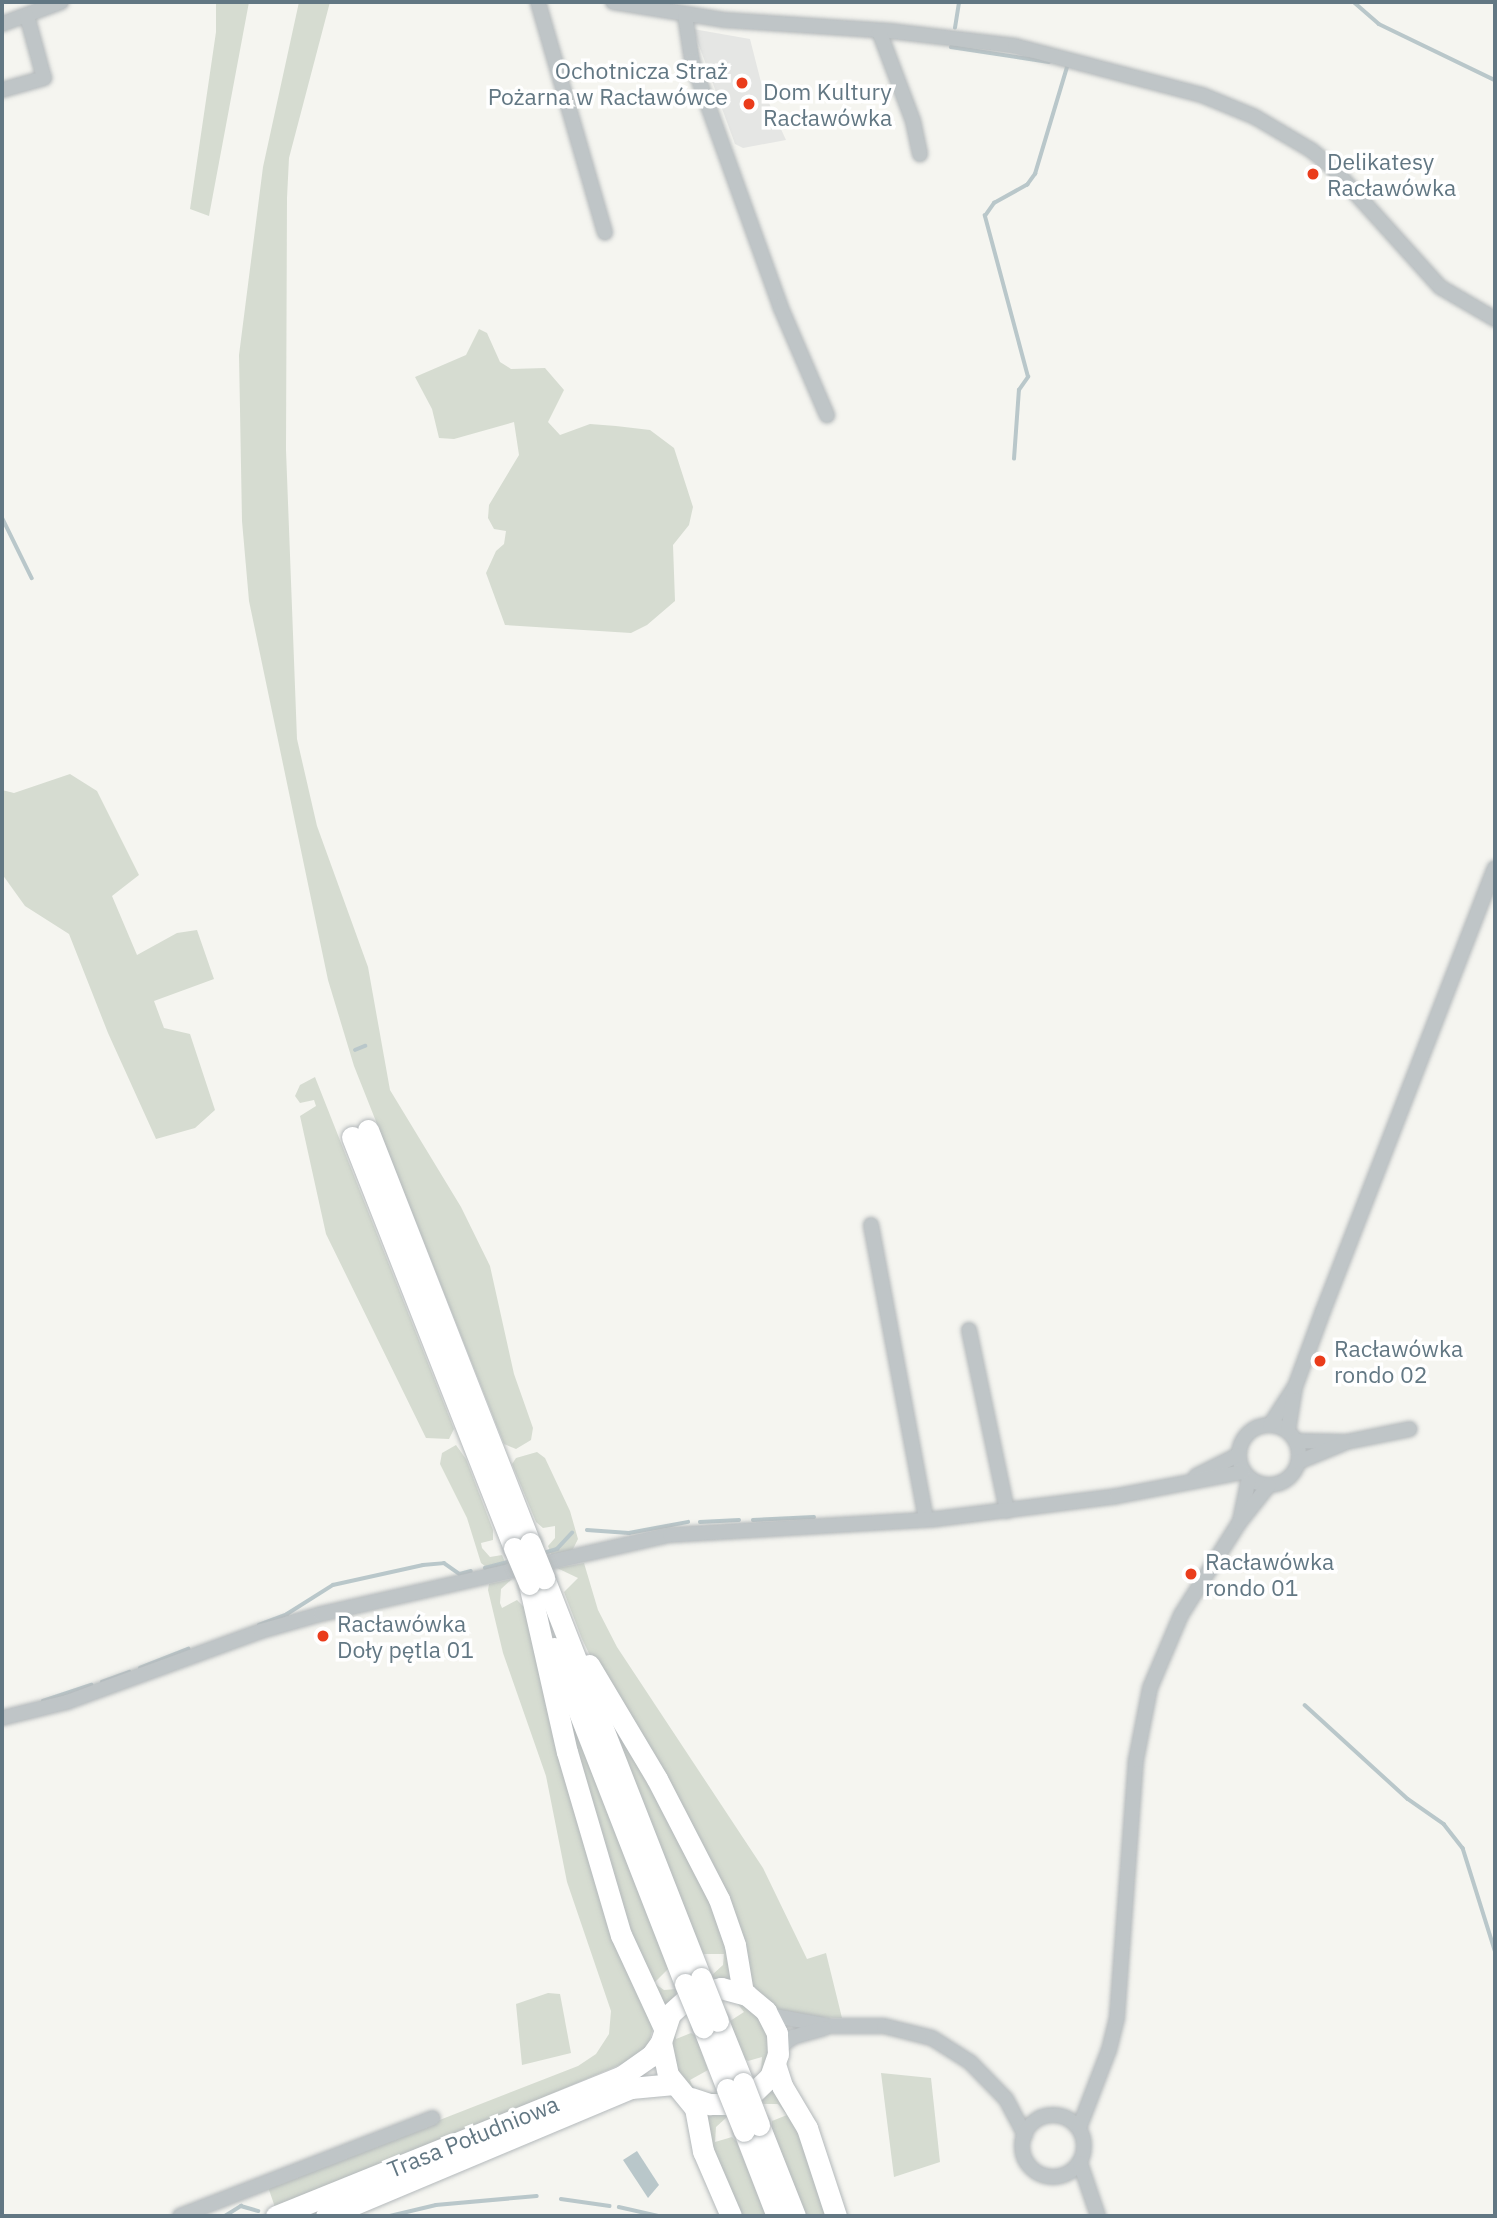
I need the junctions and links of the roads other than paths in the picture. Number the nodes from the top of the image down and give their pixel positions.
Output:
1 (61, 2) edge
2 (538, 2) edge
3 (613, 2) edge
4 (685, 15) junction
5 (27, 16) junction
6 (2, 24) edge
7 (879, 31) junction
8 (2, 90) edge
9 (920, 154) dead end
10 (606, 232) dead end
11 (1495, 319) edge
12 (827, 415) dead end
13 (1495, 868) edge
14 (360, 1134) dead end
15 (871, 1225) dead end
16 (969, 1330) dead end
17 (1295, 1387) junction
18 (1270, 1425) junction
19 (1410, 1429) dead end
20 (1292, 1436) junction
21 (1346, 1442) junction
22 (1238, 1455) junction
23 (1298, 1462) junction
24 (1246, 1475) junction
25 (1192, 1478) junction
26 (1269, 1485) junction
27 (1007, 1511) junction
28 (926, 1519) junction
29 (1239, 1523) junction
30 (536, 1581) junction
31 (560, 1618) junction
32 (2, 1718) edge
33 (693, 1981) junction
34 (743, 1993) junction
35 (769, 2015) junction
36 (830, 2026) junction
37 (662, 2035) junction
38 (777, 2056) junction
39 (674, 2084) junction
40 (1094, 2085) junction
41 (691, 2098) junction
42 (1006, 2099) junction
43 (433, 2118) dead end
44 (1041, 2118) junction
45 (1065, 2118) junction
46 (751, 2128) junction
47 (1079, 2128) junction
48 (1025, 2135) junction
49 (1080, 2163) junction
50 (1063, 2176) junction
51 (1088, 2190) junction
52 (180, 2216) edge
53 (276, 2216) edge
54 (326, 2216) edge
55 (731, 2216) edge
56 (777, 2216) edge
57 (795, 2216) edge
58 (836, 2216) edge
59 (1098, 2216) edge

1 - 5 street
2 - 10 street
3 - 4 street
4 - 7 street
4 - 12 street
5 - 6 street
5 - 8 street
7 - 9 street
7 - 11 street
13 - 17 street
14 - 30 highway, bridge
15 - 28 street
16 - 27 street
17 - 18 street
17 - 20 street
18 - 20 street
18 - 22 street
19 - 21 street
20 - 21 street
20 - 23 street
21 - 23 street
22 - 24 street
22 - 25 street
23 - 26 street
24 - 25 street
24 - 26 street
24 - 29 street
25 - 27 street
26 - 29 street
27 - 28 street
28 - 32 street
29 - 40 street
30 - 31 highway
30 - 33 highway
30 - 37 highway
31 - 33 highway
31 - 34 highway
33 - 46 highway, bridge
34 - 35 highway
34 - 37 highway
35 - 36 street
35 - 38 highway
36 - 38 street
36 - 42 street
37 - 39 highway
37 - 53 highway, Trasa Południowa
38 - 41 highway
38 - 58 highway
39 - 41 highway
39 - 54 highway, Trasa Południowa
40 - 45 street
40 - 47 street
41 - 55 highway
42 - 44 street
42 - 48 street
43 - 52 street
44 - 45 street
44 - 48 street
45 - 47 street
46 - 56 highway
46 - 57 highway
47 - 49 street
48 - 50 street
49 - 50 street
49 - 51 street
50 - 51 street
51 - 59 street

